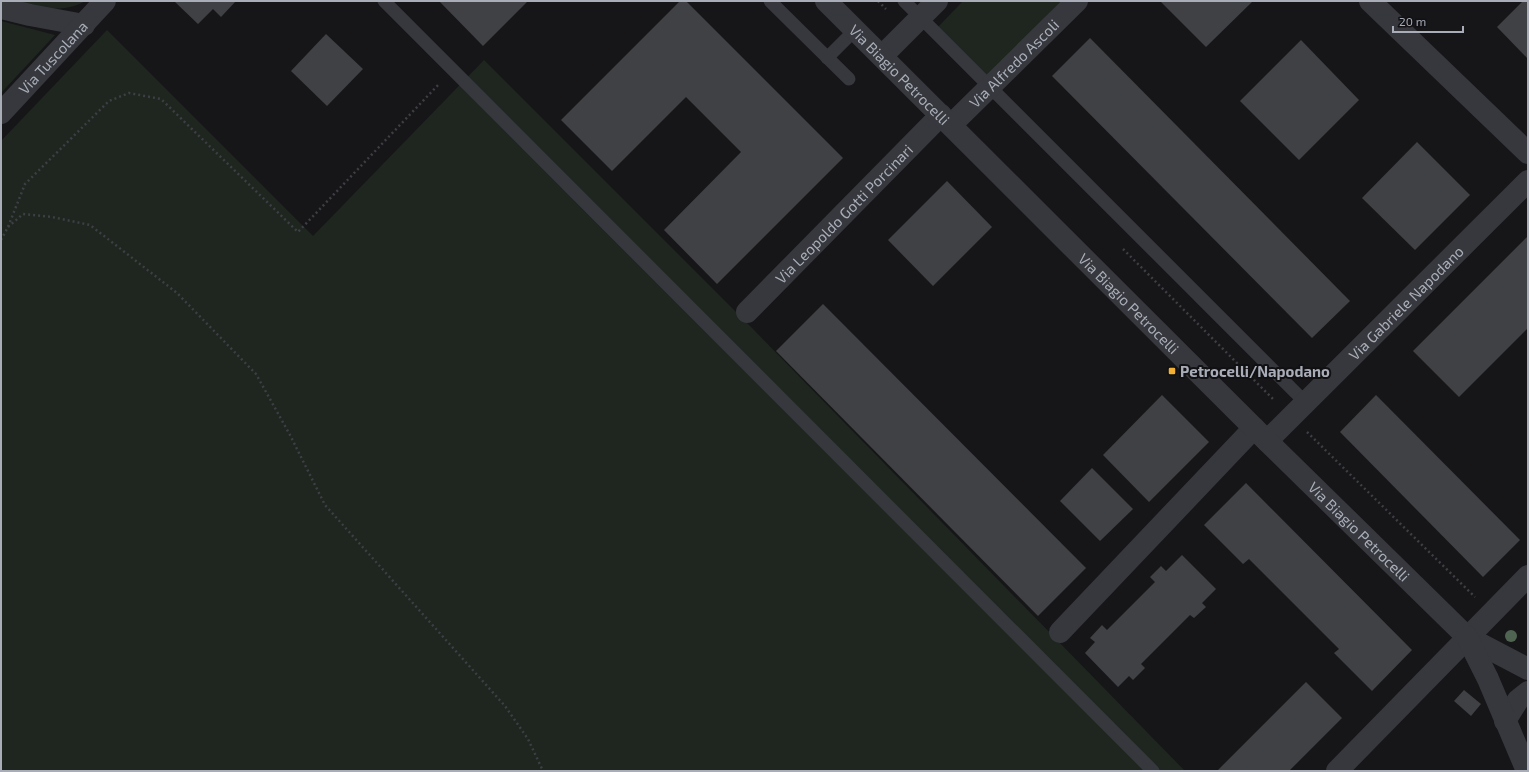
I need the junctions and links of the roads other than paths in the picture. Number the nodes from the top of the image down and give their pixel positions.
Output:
1 (104, 1) edge
2 (384, 1) edge
3 (770, 1) edge
4 (826, 1) edge
5 (904, 1) edge
6 (937, 1) edge
7 (1076, 1) edge
8 (1370, 1) edge
9 (1, 8) edge
10 (920, 18) junction
11 (84, 25) junction
12 (855, 30) junction
13 (882, 56) junction
14 (827, 58) junction
15 (849, 79) dead end
16 (989, 87) junction
17 (1, 113) edge
18 (946, 120) junction
19 (1528, 154) edge
20 (1528, 181) edge
21 (747, 312) dead end
22 (1299, 410) junction
23 (1260, 435) junction
24 (1528, 576) edge
25 (1060, 632) dead end
26 (1467, 637) junction
27 (1528, 669) edge
28 (1528, 692) edge
29 (1505, 721) junction
30 (1153, 771) edge
31 (1337, 771) edge
32 (1528, 771) edge

1 - 11 street, Via Tuscolana
2 - 30 lane
3 - 14 lane
4 - 12 street, Via Biagio Petrocelli
5 - 10 lane
6 - 10 street
7 - 16 street, Via Alfredo Ascoli
8 - 19 street
9 - 11 street
10 - 13 street
10 - 16 lane
11 - 17 street, Via Tuscolana
12 - 13 street, Via Biagio Petrocelli
12 - 14 lane
13 - 18 street, Via Biagio Petrocelli
14 - 15 lane
16 - 18 street, Via Alfredo Ascoli
16 - 22 lane
18 - 21 street, Via Leopoldo Gotti Porcinari
18 - 23 street, Via Biagio Petrocelli
20 - 22 street, Via Gabriele Napodano
22 - 23 street, Via Gabriele Napodano
23 - 25 street, Via Gabriele Napodano
23 - 26 street, Via Biagio Petrocelli
24 - 26 street
26 - 27 street, Via Biagio Petrocelli
26 - 29 street, Via Biagio Petrocelli
26 - 31 street
28 - 29 street
29 - 32 street, Via Biagio Petrocelli

